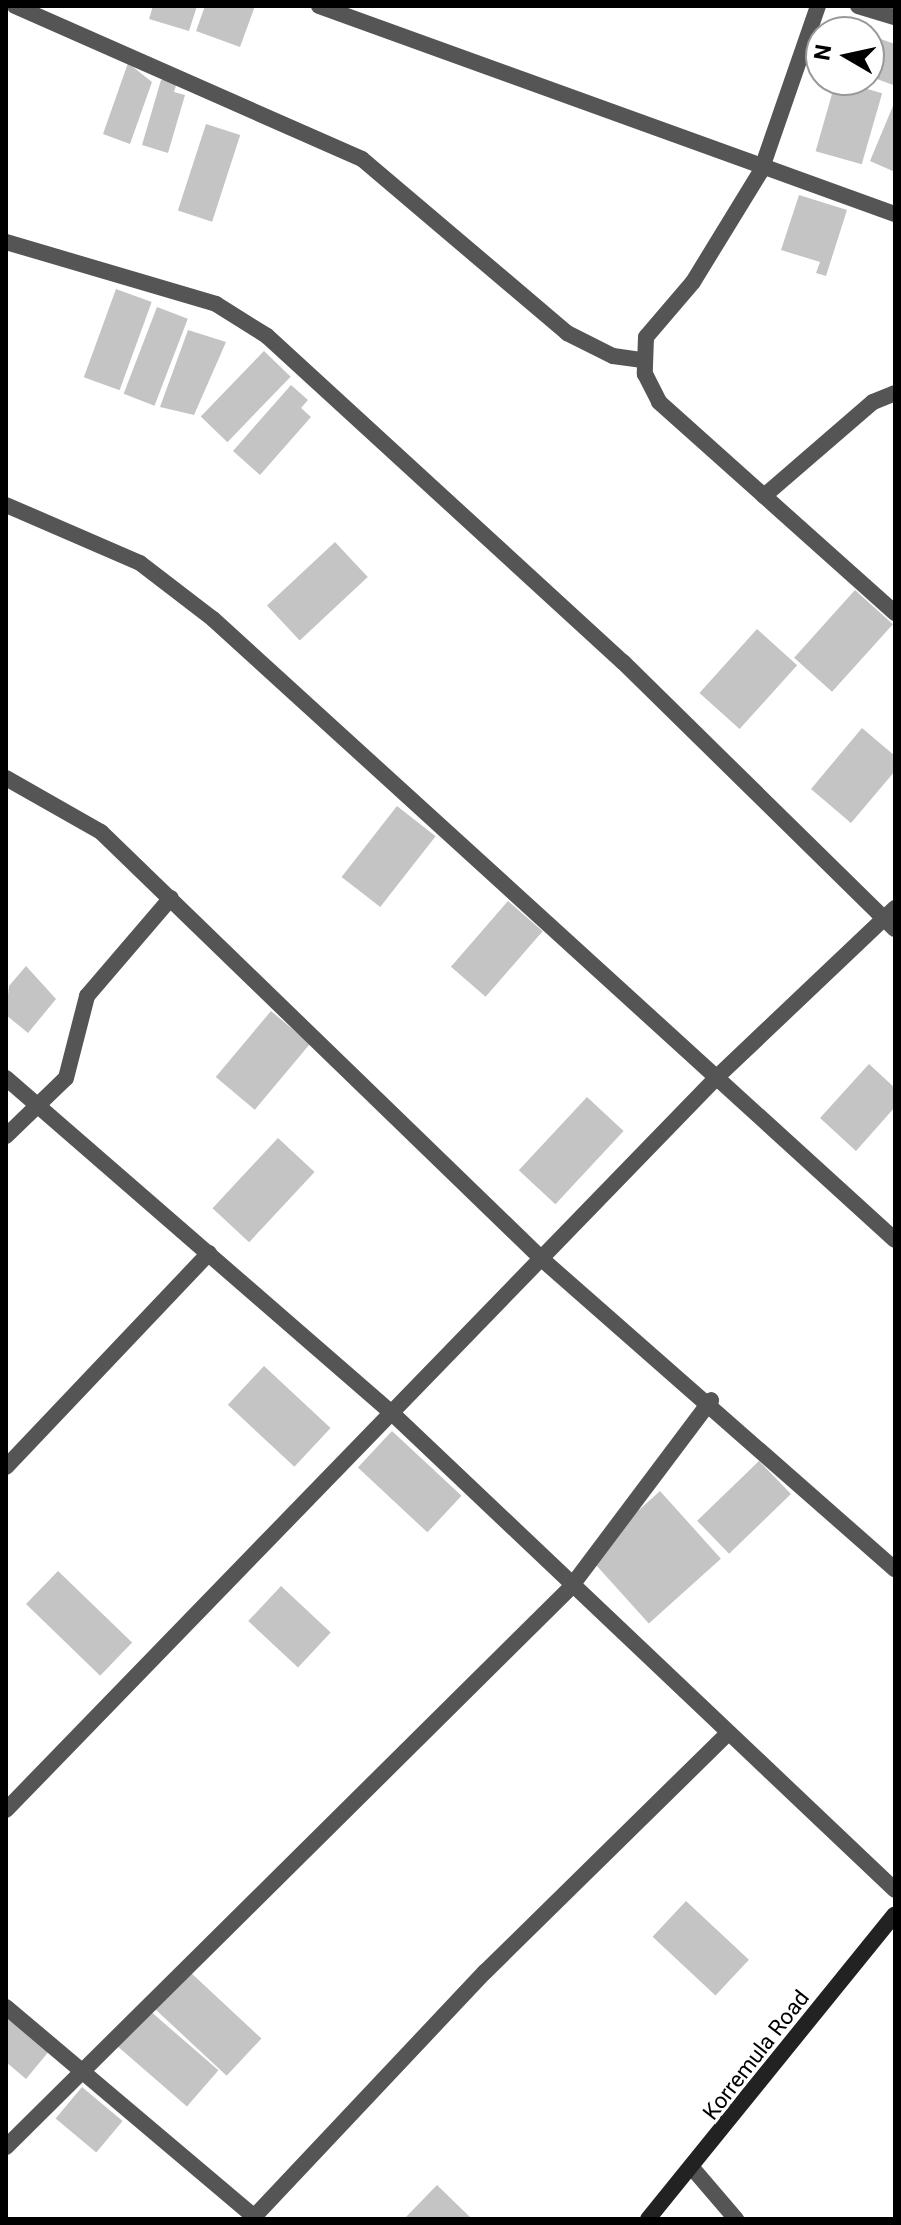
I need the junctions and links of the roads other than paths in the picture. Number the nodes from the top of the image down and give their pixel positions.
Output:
1 (15, 6) edge
2 (319, 6) edge
3 (818, 6) edge
4 (858, 6) edge
5 (895, 17) edge
6 (761, 171) junction
7 (895, 214) edge
8 (6, 242) edge
9 (643, 360) junction
10 (895, 393) edge
11 (764, 496) junction
12 (6, 505) edge
13 (895, 613) edge
14 (6, 778) edge
15 (171, 898) junction
16 (891, 919) edge
17 (718, 1076) junction
18 (6, 1078) edge
19 (38, 1105) junction
20 (6, 1136) edge
21 (895, 1240) edge
22 (209, 1253) junction
23 (544, 1261) junction
24 (711, 1400) junction
25 (394, 1415) junction
26 (6, 1467) edge
27 (895, 1569) edge
28 (570, 1588) junction
29 (727, 1734) junction
30 (6, 1810) edge
31 (895, 1890) edge
32 (895, 1914) edge
33 (6, 2007) edge
34 (82, 2071) junction
35 (6, 2147) edge
36 (694, 2170) junction
37 (254, 2218) edge
38 (648, 2219) edge
39 (736, 2219) edge

1 - 9 street
2 - 6 street
3 - 6 street
4 - 5 street
6 - 7 street
6 - 9 street
8 - 16 street
9 - 11 street
10 - 11 street
11 - 13 street
12 - 17 street
14 - 15 street
15 - 19 street
15 - 23 street
16 - 17 street
17 - 21 street
17 - 23 street
18 - 19 street
19 - 20 street
19 - 22 street
22 - 25 street
22 - 26 street
23 - 24 street
23 - 25 street
24 - 27 street
24 - 28 street
25 - 28 street
25 - 30 street
28 - 29 street
28 - 34 street
29 - 31 street
29 - 37 street
32 - 36 street, Korremula Road
33 - 34 street
34 - 35 street
34 - 37 street
36 - 38 street, Korremula Road
36 - 39 street

